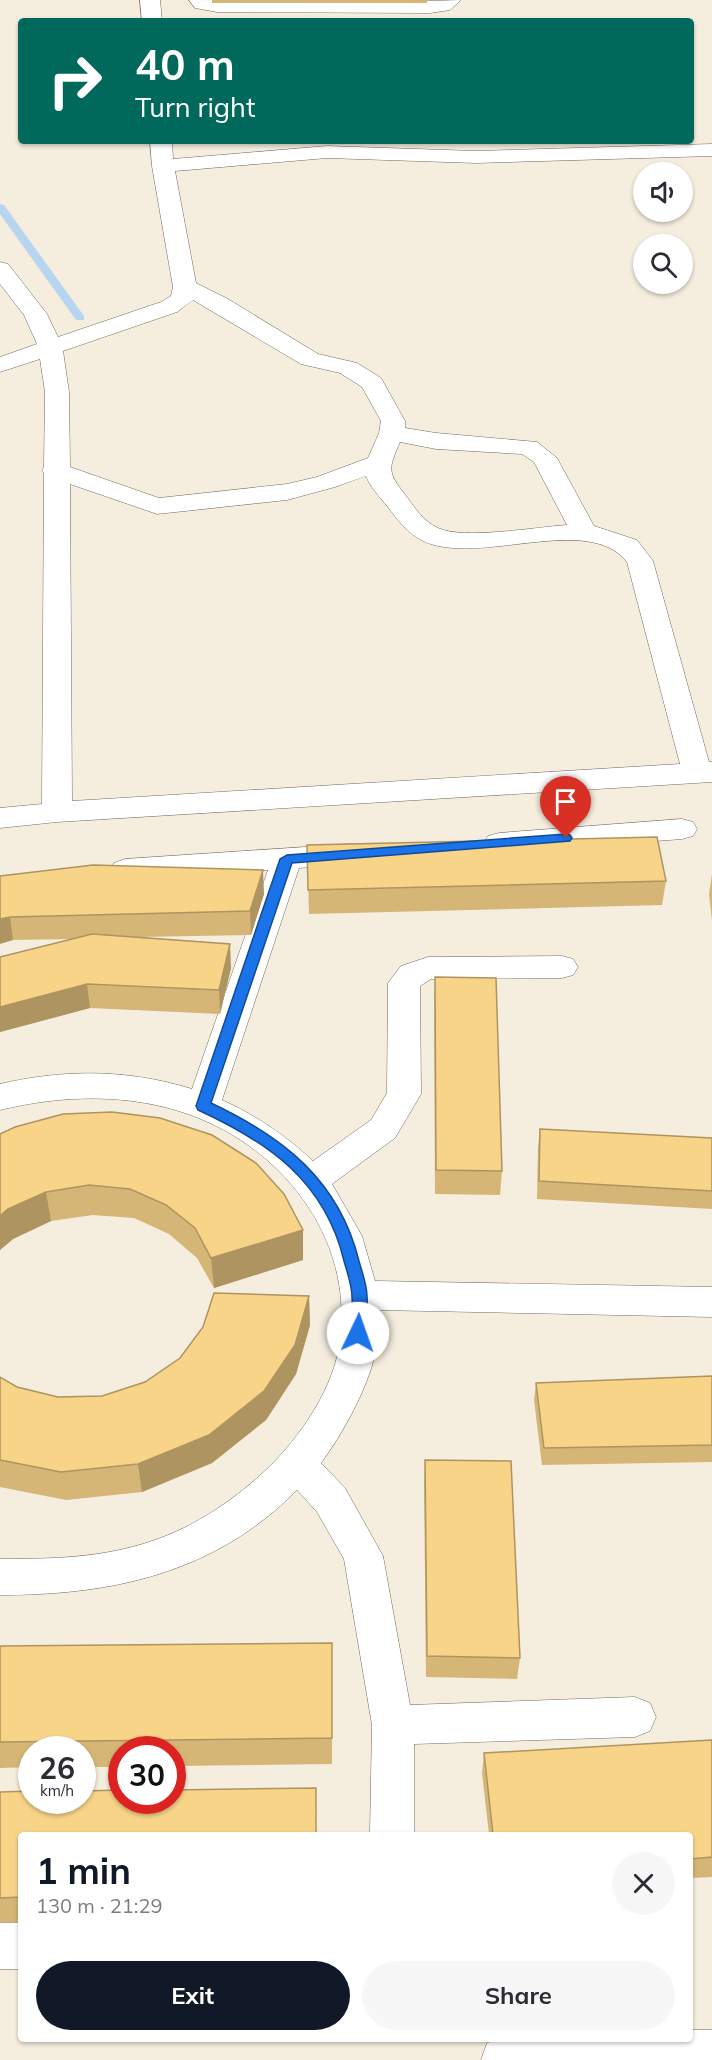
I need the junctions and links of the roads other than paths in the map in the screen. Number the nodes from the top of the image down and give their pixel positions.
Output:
1 (150, 0) edge
2 (199, 0) edge
3 (451, 0) edge
4 (152, 18) edge
5 (161, 144) edge
6 (712, 150) edge
7 (163, 166) junction
8 (0, 268) edge
9 (185, 287) junction
10 (51, 348) junction
11 (0, 365) edge
12 (392, 433) junction
13 (378, 463) junction
14 (55, 470) junction
15 (584, 531) junction
16 (705, 772) edge
17 (57, 812) junction
18 (0, 818) edge
19 (682, 829) dead end
20 (473, 845) edge
21 (380, 852) edge
22 (287, 859) junction
23 (96, 872) edge
24 (562, 968) dead end
25 (0, 1096) edge
26 (203, 1106) junction
27 (312, 1180) junction
28 (360, 1295) junction
29 (712, 1302) edge
30 (299, 1465) junction
31 (0, 1577) edge
32 (635, 1717) dead end
33 (393, 1725) junction
34 (392, 1832) edge
35 (0, 1946) edge
36 (18, 1946) edge
37 (712, 2053) edge
38 (504, 2060) edge

1 - 4 street
2 - 3 street
5 - 7 street
6 - 7 street
7 - 9 street
8 - 10 street
9 - 10 street
9 - 12 street
10 - 11 street
10 - 14 street
12 - 13 street
12 - 15 street
13 - 14 street
13 - 15 street
14 - 17 street
15 - 16 street
16 - 17 street
17 - 18 street
19 - 20 street
21 - 22 street
22 - 23 street
22 - 26 street
24 - 27 street
25 - 26 street
26 - 27 street
27 - 28 street
28 - 29 street
28 - 30 street
30 - 31 street
30 - 33 street
32 - 33 street
33 - 34 street
35 - 36 street
37 - 38 street

